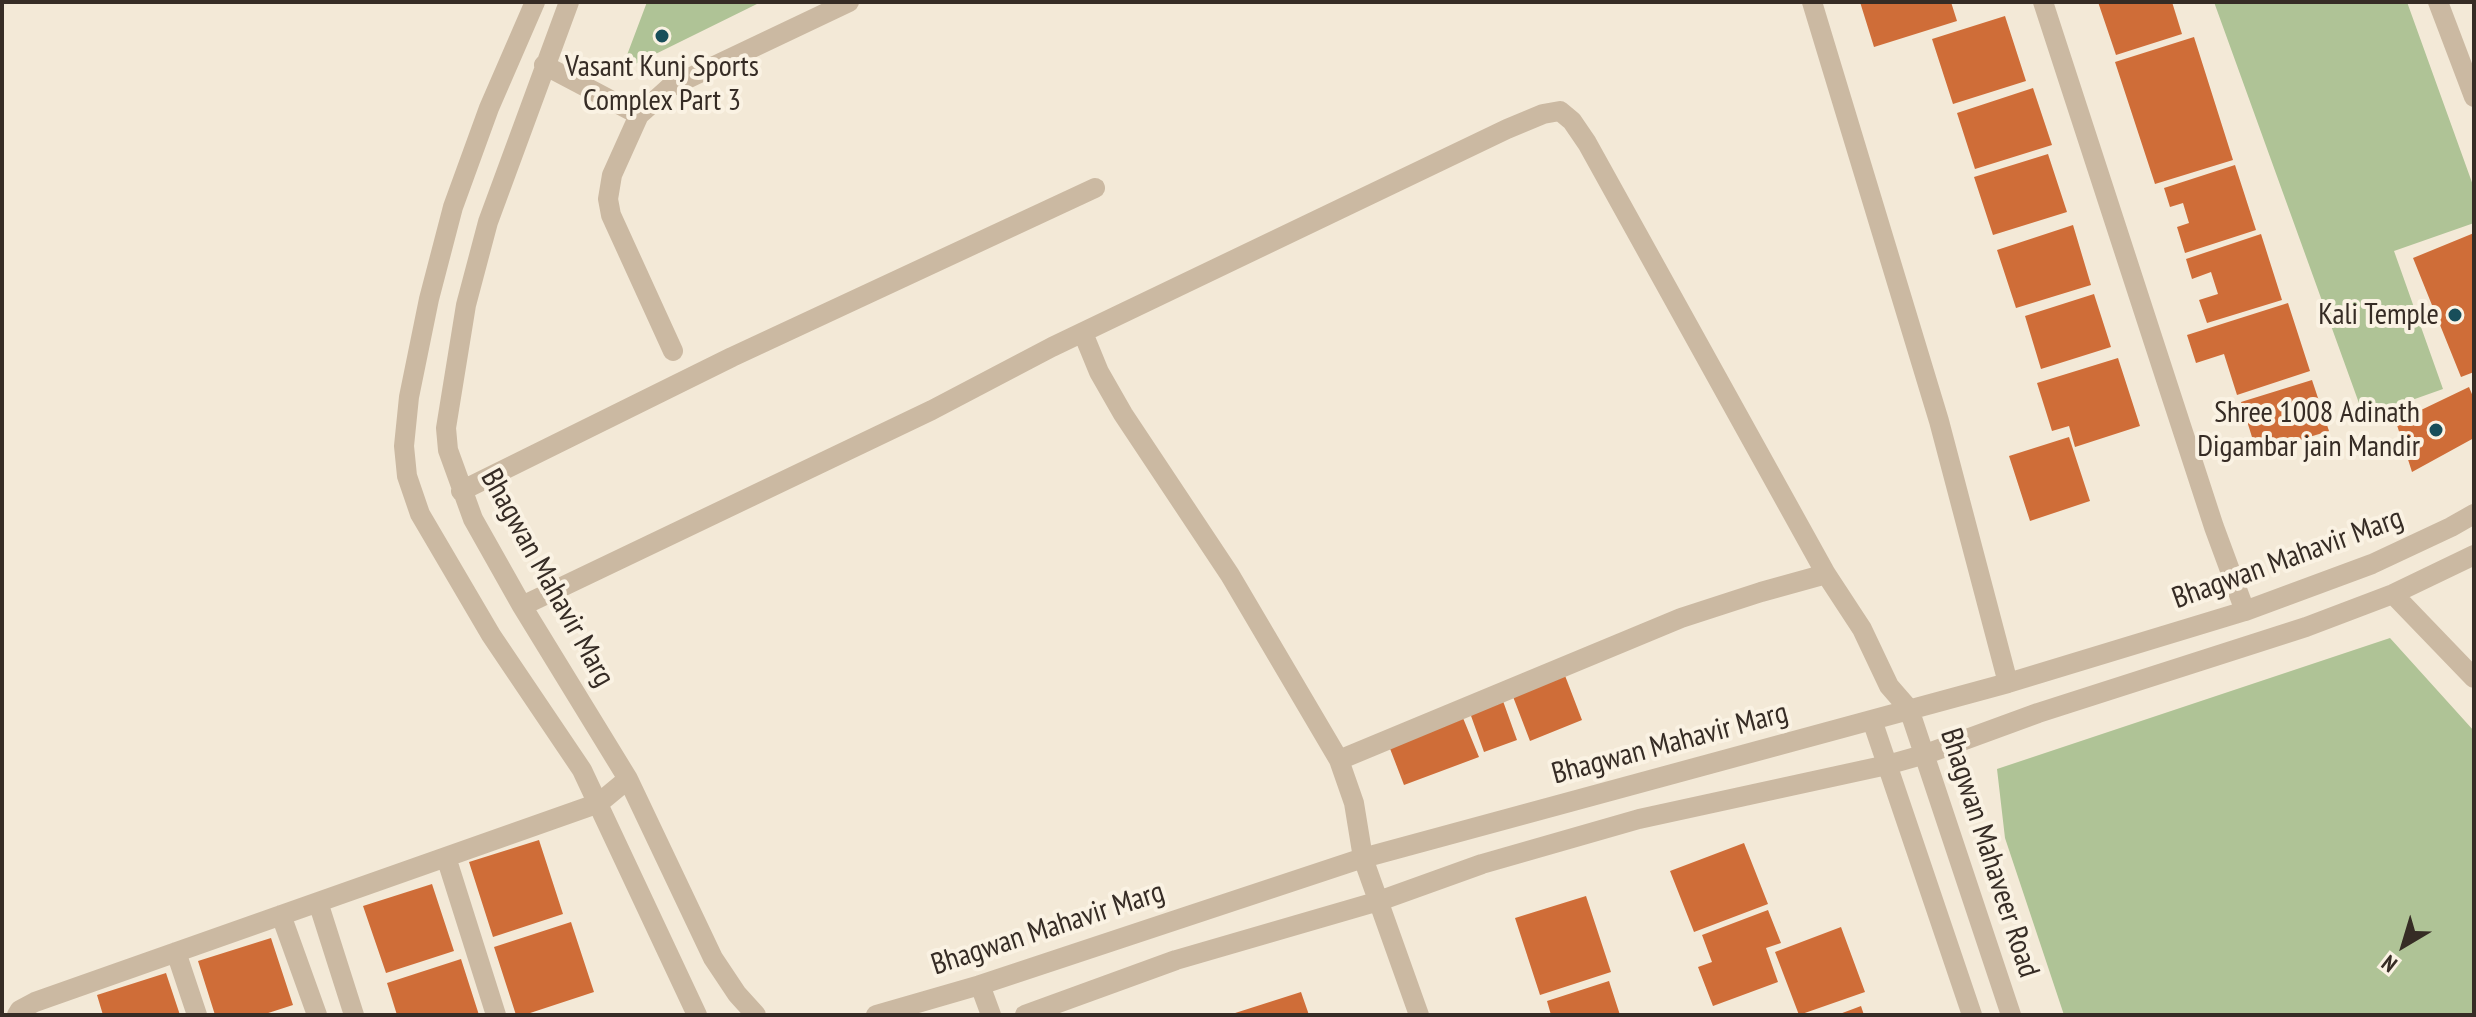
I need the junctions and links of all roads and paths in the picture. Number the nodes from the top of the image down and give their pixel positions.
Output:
1 (535, 2) edge
2 (569, 2) edge
3 (849, 2) edge
4 (1812, 2) edge
5 (2043, 2) edge
6 (2438, 2) edge
7 (544, 65) junction
8 (2474, 97) edge
9 (639, 115) junction
10 (1095, 188) dead end
11 (1083, 333) junction
12 (673, 351) dead end
13 (461, 491) junction
14 (2474, 514) edge
15 (2474, 555) edge
16 (1826, 574) junction
17 (2393, 594) junction
18 (522, 606) junction
19 (2245, 611) junction
20 (2474, 678) edge
21 (2008, 683) junction
22 (1909, 709) junction
23 (1872, 720) junction
24 (1926, 754) junction
25 (1339, 760) junction
26 (1887, 765) junction
27 (628, 779) junction
28 (599, 803) junction
29 (446, 857) junction
30 (1363, 858) junction
31 (1379, 901) junction
32 (318, 902) junction
33 (281, 915) junction
34 (176, 952) junction
35 (980, 985) junction
36 (17, 1015) edge
37 (197, 1015) edge
38 (317, 1015) edge
39 (354, 1015) edge
40 (496, 1015) edge
41 (697, 1015) edge
42 (756, 1015) edge
43 (876, 1015) edge
44 (991, 1015) edge
45 (1025, 1015) edge
46 (1419, 1015) edge
47 (1972, 1015) edge
48 (2011, 1015) edge

1 - 28 street
2 - 7 street, Bhagwan Mahavir Marg
3 - 9 street
4 - 21 street
5 - 19 street
6 - 8 street
7 - 9 street
7 - 13 street, Bhagwan Mahavir Marg
9 - 12 street
10 - 13 street
11 - 16 street, Bhagwan Mahaveer Road
11 - 18 street
11 - 25 street
13 - 18 street, Bhagwan Mahavir Marg
14 - 19 street, Bhagwan Mahavir Marg
15 - 17 street
16 - 22 street, Bhagwan Mahaveer Road
16 - 25 street
17 - 20 street
17 - 24 street
18 - 27 street, Bhagwan Mahavir Marg
19 - 21 street, Bhagwan Mahavir Marg
21 - 22 street, Bhagwan Mahavir Marg
22 - 23 street, Bhagwan Mahavir Marg
22 - 24 street, Bhagwan Mahaveer Road
23 - 26 street
23 - 30 street, Bhagwan Mahavir Marg
24 - 26 street
24 - 48 street, Bhagwan Mahaveer Road
25 - 30 street
26 - 31 street
26 - 47 street
27 - 28 street
27 - 42 street, Bhagwan Mahavir Marg
28 - 29 street
28 - 41 street
29 - 32 street
29 - 40 street
30 - 31 street
30 - 35 street, Bhagwan Mahavir Marg
31 - 45 street
31 - 46 street
32 - 33 street
32 - 39 street
33 - 34 street
33 - 38 street
34 - 36 street
34 - 37 street
35 - 43 street, Bhagwan Mahavir Marg
35 - 44 street

